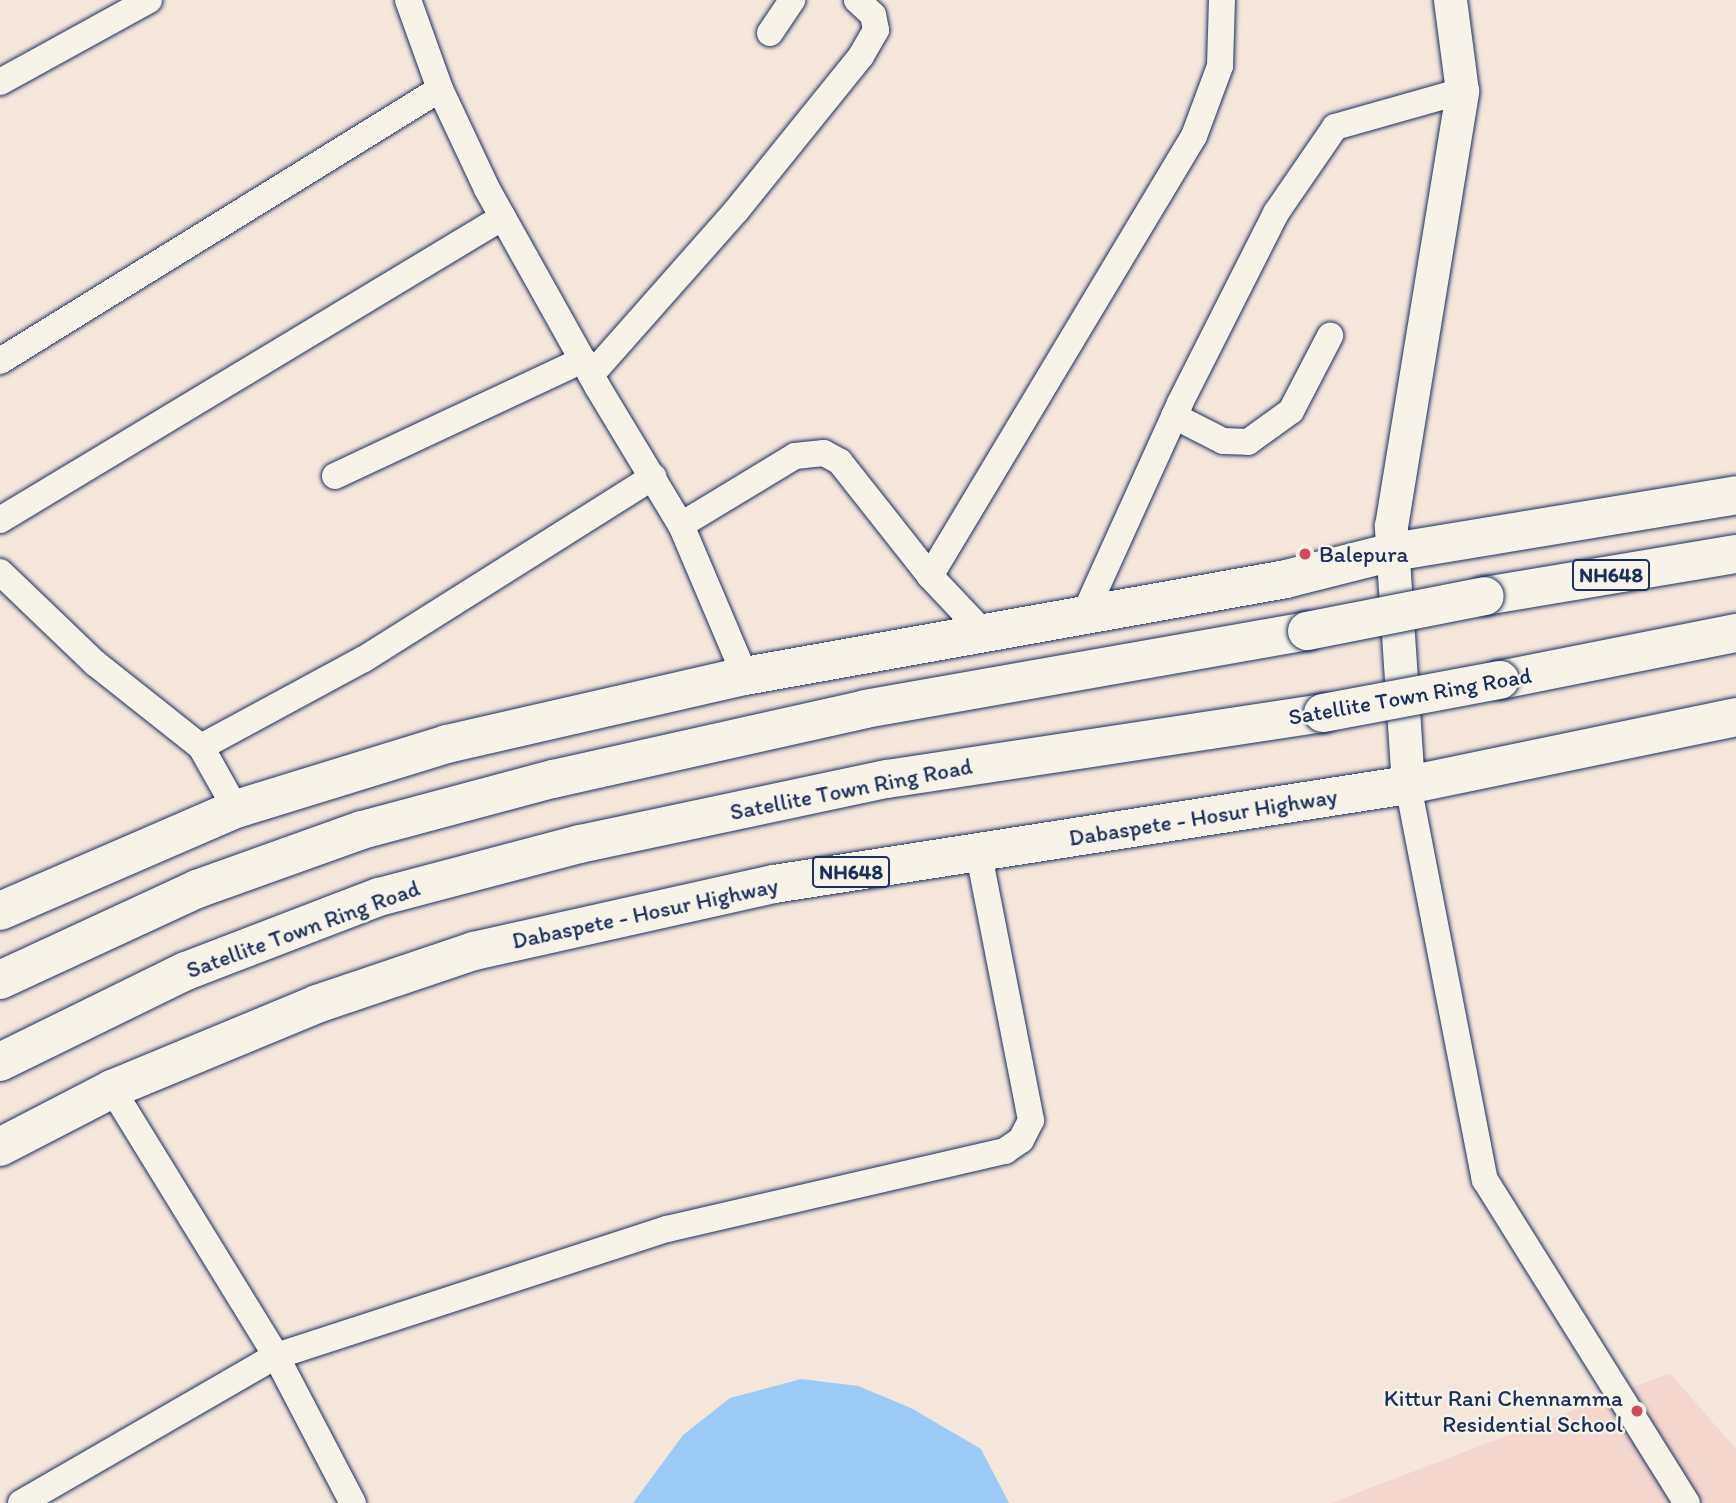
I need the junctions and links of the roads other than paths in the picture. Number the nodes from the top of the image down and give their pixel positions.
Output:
1 (149, 0) edge
2 (408, 0) edge
3 (792, 0) edge
4 (857, 0) edge
5 (1222, 0) edge
6 (1450, 0) edge
7 (770, 33) dead end
8 (0, 82) edge
9 (440, 89) junction
10 (1462, 91) junction
11 (503, 217) junction
12 (1330, 336) dead end
13 (0, 360) edge
14 (587, 368) junction
15 (1174, 416) junction
16 (335, 477) dead end
17 (653, 477) junction
18 (1736, 495) edge
19 (0, 520) edge
20 (681, 525) junction
21 (1392, 552) junction
22 (1736, 554) edge
23 (0, 572) edge
24 (930, 576) junction
25 (1084, 615) junction
26 (982, 631) junction
27 (1736, 633) edge
28 (745, 676) junction
29 (1736, 717) edge
30 (201, 747) junction
31 (1408, 785) junction
32 (236, 809) junction
33 (978, 851) junction
34 (0, 911) edge
35 (0, 980) edge
36 (0, 1062) edge
37 (113, 1088) junction
38 (0, 1147) edge
39 (276, 1356) junction
40 (21, 1503) edge
41 (353, 1503) edge
42 (1687, 1503) edge

1 - 8 street
2 - 9 street
3 - 7 street
4 - 14 street
5 - 24 street
6 - 10 street
9 - 11 street
9 - 13 street
10 - 15 street
10 - 21 street
11 - 14 street
11 - 19 street
12 - 15 street
14 - 16 street
14 - 17 street
15 - 25 street
17 - 20 street
17 - 30 street
18 - 21 main road
20 - 24 street
20 - 28 street
21 - 25 main road
21 - 31 street
22 - 35 main road, NH648, bridge
23 - 30 street
24 - 26 street
25 - 26 main road
26 - 28 main road
27 - 36 main road, Satellite Town Ring Road, bridge
28 - 32 main road
29 - 31 main road, Dabaspete - Hosur Highway / NH648
30 - 32 street
31 - 33 main road, Dabaspete - Hosur Highway / NH648
31 - 42 street
32 - 34 main road
33 - 37 main road, Dabaspete - Hosur Highway / NH648
33 - 39 street
37 - 38 main road, Dabaspete - Hosur Highway / NH648
37 - 39 street
39 - 40 street
39 - 41 street

